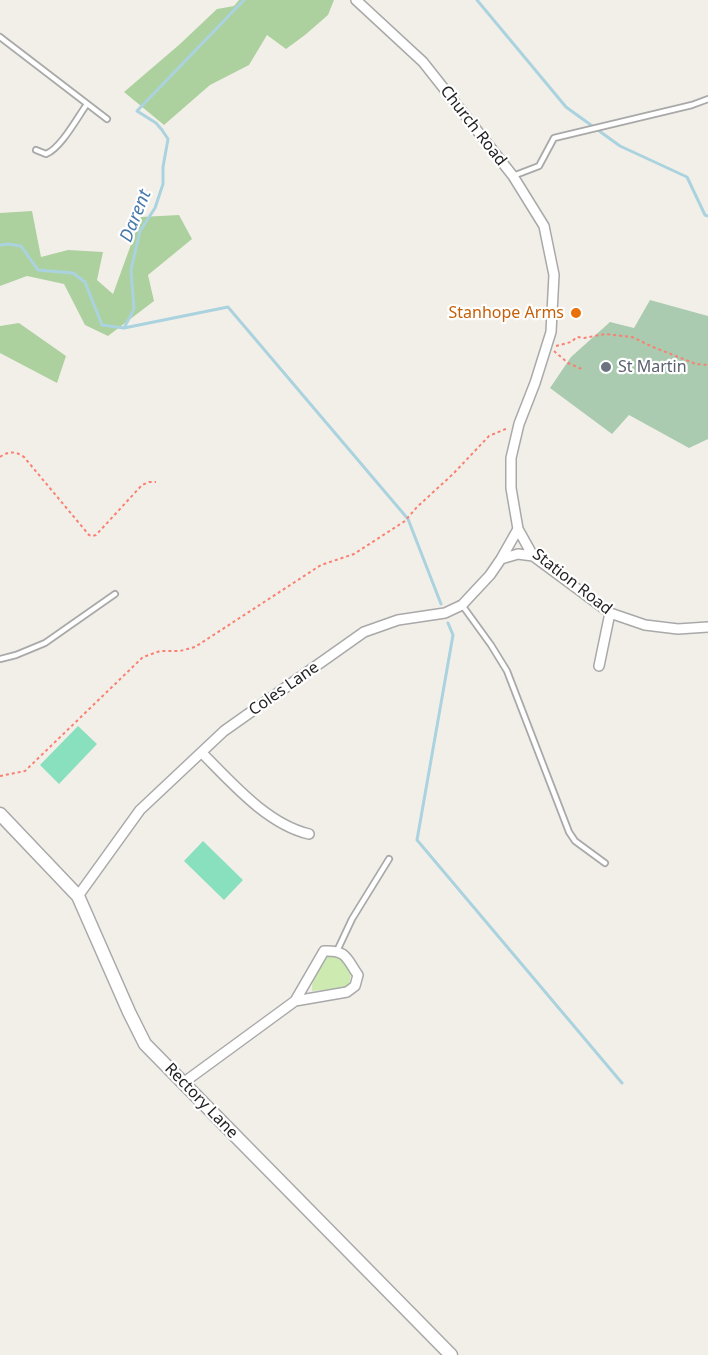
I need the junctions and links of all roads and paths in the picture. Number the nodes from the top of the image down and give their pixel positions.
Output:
1 (356, 0) edge
2 (0, 37) edge
3 (708, 99) edge
4 (87, 104) junction
5 (107, 119) dead end
6 (36, 150) dead end
7 (513, 176) junction
8 (547, 345) junction
9 (708, 365) edge
10 (585, 370) dead end
11 (519, 424) junction
12 (0, 457) edge
13 (156, 482) dead end
14 (518, 529) junction
15 (533, 556) junction
16 (501, 559) junction
17 (115, 594) dead end
18 (462, 604) junction
19 (610, 613) junction
20 (708, 627) edge
21 (0, 659) edge
22 (599, 666) dead end
23 (202, 753) junction
24 (0, 776) edge
25 (0, 814) edge
26 (310, 834) dead end
27 (389, 860) dead end
28 (605, 863) dead end
29 (78, 896) junction
30 (337, 951) junction
31 (295, 1001) junction
32 (183, 1083) junction
33 (451, 1355) edge

1 - 7 street, Church Road
2 - 4 lane
3 - 7 lane
4 - 5 lane
4 - 6 lane
7 - 8 street, Church Road
8 - 9 path
8 - 10 path
8 - 11 street, Church Road
11 - 14 street, Station Road
11 - 24 path
12 - 13 path
14 - 15 street, Station Road
14 - 16 street, Coles Lane
15 - 16 street
15 - 19 street, Station Road
16 - 18 street, Coles Lane
17 - 21 lane
18 - 23 street, Coles Lane
18 - 28 lane
19 - 20 street, Station Road
19 - 22 street
23 - 26 street
23 - 29 street, Coles Lane
25 - 29 street, Rectory Lane
27 - 30 lane
29 - 32 street, Rectory Lane
30 - 31 street
30 - 31 street
31 - 32 street
32 - 33 street, Rectory Lane

